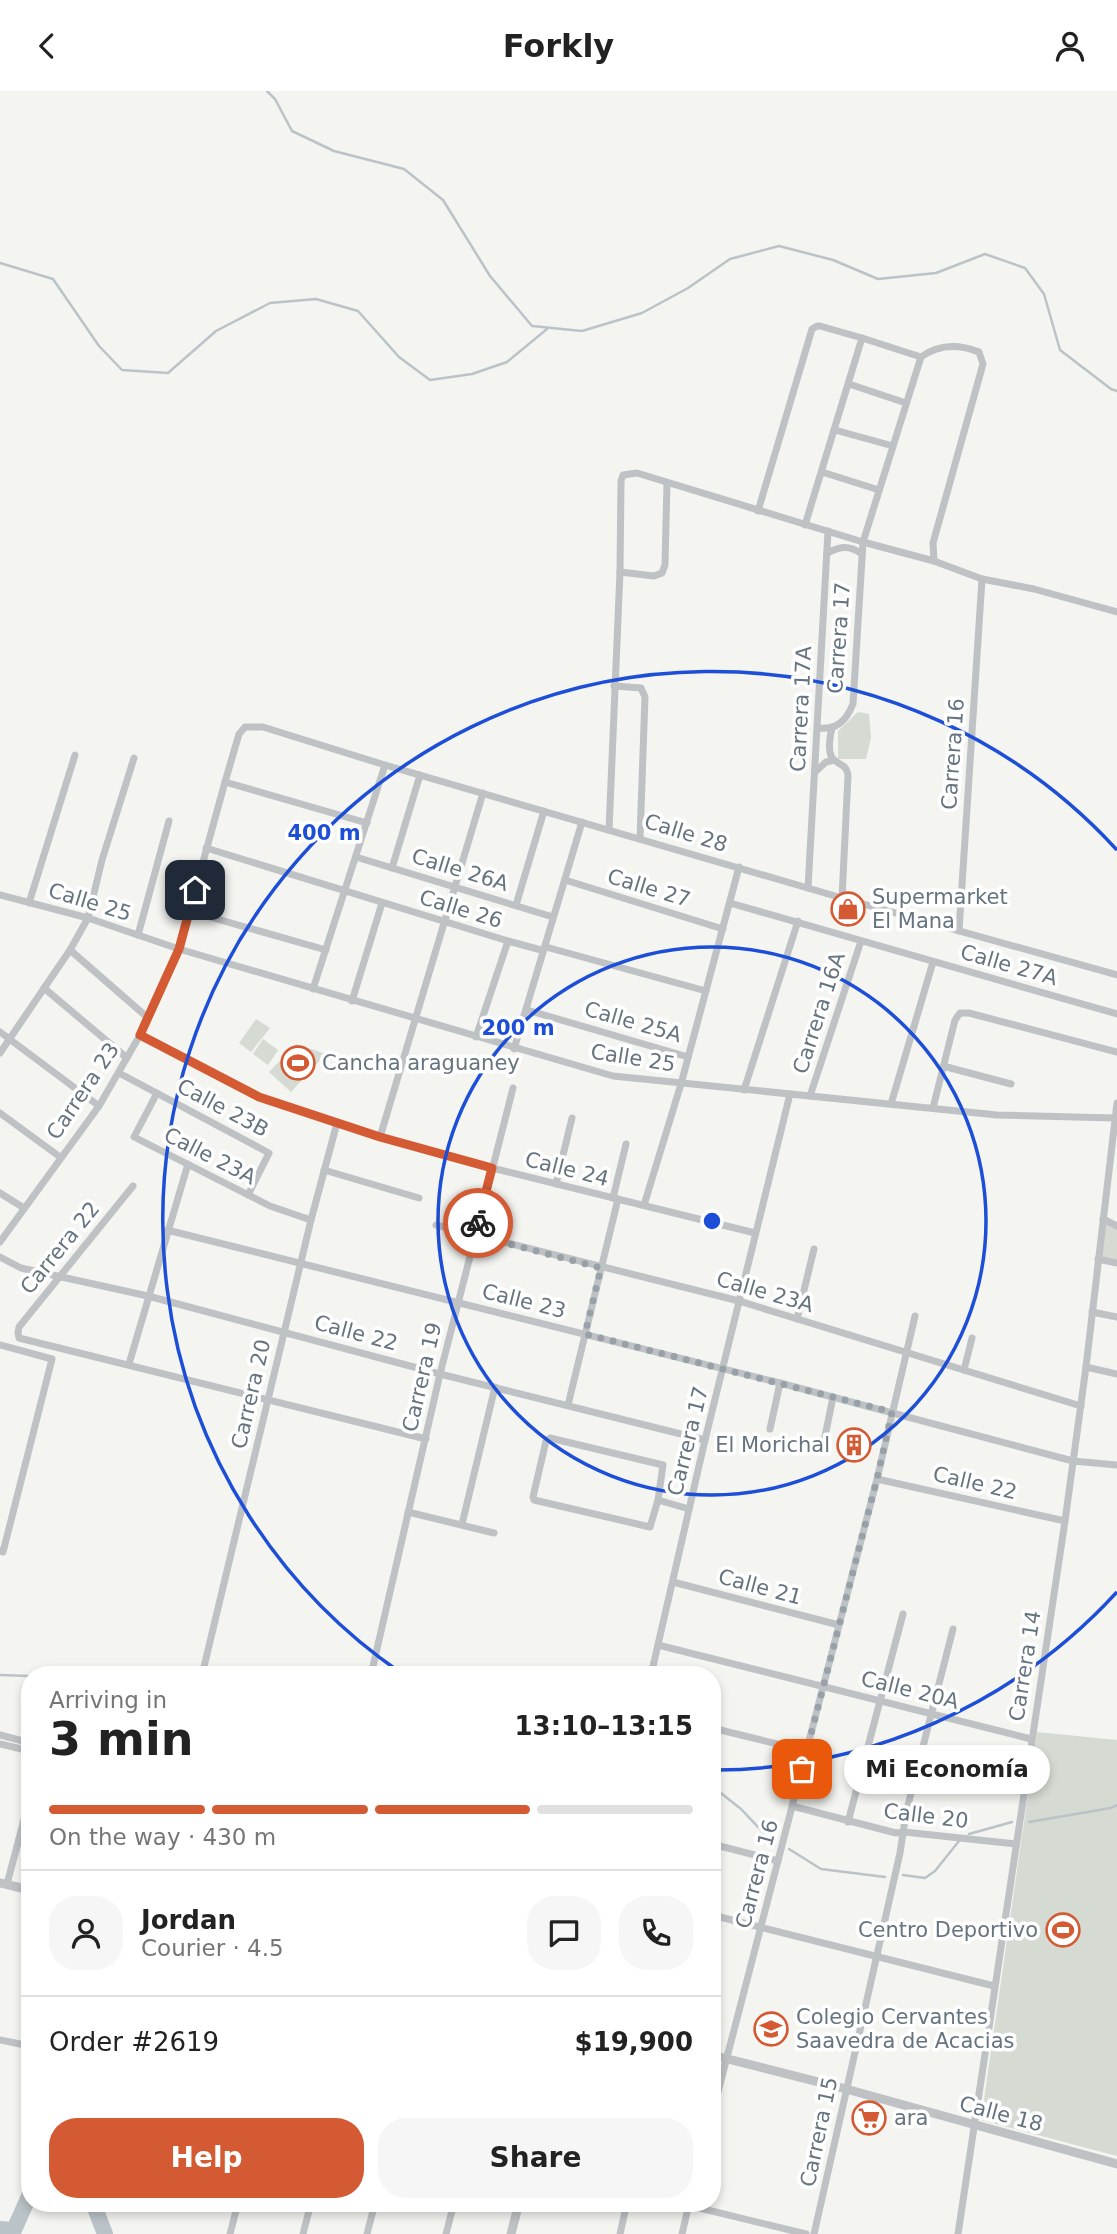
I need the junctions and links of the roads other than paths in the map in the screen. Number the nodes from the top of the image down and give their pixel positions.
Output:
1 (862, 338) junction
2 (921, 357) junction
3 (849, 384) junction
4 (906, 403) junction
5 (835, 430) junction
6 (893, 446) junction
7 (822, 472) junction
8 (667, 483) junction
9 (879, 490) junction
10 (758, 511) junction
11 (806, 525) junction
12 (828, 531) junction
13 (863, 542) junction
14 (827, 553) junction
15 (862, 554) junction
16 (934, 561) junction
17 (620, 572) junction
18 (982, 579) junction
19 (1117, 612) edge
20 (614, 686) junction
21 (245, 727) joint
22 (818, 728) junction
23 (832, 728) junction
24 (75, 755) dead end
25 (134, 758) dead end
26 (834, 760) junction
27 (385, 765) junction
28 (816, 772) junction
29 (421, 775) junction
30 (225, 782) junction
31 (483, 793) junction
32 (544, 811) junction
33 (169, 821) dead end
34 (582, 822) junction
35 (368, 823) junction
36 (609, 830) junction
37 (640, 838) junction
38 (206, 848) junction
39 (356, 857) junction
40 (739, 867) junction
41 (392, 868) junction
42 (565, 880) junction
43 (455, 887) junction
44 (808, 887) junction
45 (345, 891) junction
46 (0, 895) edge
47 (842, 898) junction
48 (29, 902) junction
49 (730, 902) junction
50 (382, 903) junction
51 (516, 905) junction
52 (189, 911) junction
53 (553, 917) junction
54 (88, 918) junction
55 (798, 922) junction
56 (445, 923) junction
57 (723, 929) junction
58 (959, 931) junction
59 (138, 935) junction
60 (508, 941) junction
61 (861, 941) junction
62 (546, 947) junction
63 (179, 949) junction
64 (69, 950) junction
65 (326, 950) junction
66 (933, 962) junction
67 (1117, 975) edge
68 (44, 988) junction
69 (313, 989) junction
70 (706, 991) junction
71 (352, 1001) junction
72 (527, 1010) junction
73 (1117, 1014) edge
74 (148, 1018) junction
75 (415, 1019) junction
76 (0, 1032) edge
77 (140, 1035) junction
78 (476, 1037) junction
79 (10, 1039) junction
80 (514, 1049) junction
81 (1117, 1052) edge
82 (0, 1053) edge
83 (688, 1057) junction
84 (127, 1058) junction
85 (943, 1066) junction
86 (119, 1073) junction
87 (681, 1084) junction
88 (1011, 1084) dead end
89 (513, 1089) dead end
90 (744, 1090) junction
91 (157, 1093) junction
92 (790, 1094) junction
93 (810, 1096) junction
94 (1117, 1103) edge
95 (891, 1104) junction
96 (99, 1106) junction
97 (933, 1108) junction
98 (0, 1113) edge
99 (572, 1118) dead end
100 (1115, 1118) junction
101 (337, 1123) junction
102 (380, 1137) junction
103 (626, 1144) dead end
104 (60, 1157) junction
105 (188, 1164) junction
106 (492, 1168) junction
107 (324, 1170) junction
108 (1108, 1171) junction
109 (1117, 1175) edge
110 (555, 1184) junction
111 (133, 1185) dead end
112 (0, 1193) edge
113 (248, 1195) junction
114 (419, 1198) dead end
115 (615, 1198) junction
116 (644, 1205) junction
117 (23, 1207) junction
118 (1103, 1219) junction
119 (311, 1220) junction
120 (436, 1225) dead end
121 (1117, 1226) edge
122 (167, 1230) junction
123 (755, 1233) junction
124 (475, 1235) junction
125 (0, 1242) edge
126 (814, 1249) dead end
127 (0, 1258) edge
128 (1098, 1259) junction
129 (301, 1263) junction
130 (1117, 1263) edge
131 (601, 1268) junction
132 (60, 1276) junction
133 (148, 1296) junction
134 (739, 1301) junction
135 (458, 1303) junction
136 (1092, 1312) junction
137 (915, 1316) dead end
138 (1117, 1317) edge
139 (797, 1319) junction
140 (284, 1332) junction
141 (585, 1334) junction
142 (972, 1338) dead end
143 (0, 1345) edge
144 (907, 1352) junction
145 (129, 1364) junction
146 (1086, 1367) junction
147 (723, 1369) junction
148 (964, 1370) junction
149 (440, 1374) junction
150 (1117, 1374) edge
151 (780, 1383) junction
152 (495, 1387) junction
153 (833, 1397) junction
154 (268, 1399) junction
155 (568, 1405) junction
156 (1081, 1406) junction
157 (892, 1412) junction
158 (770, 1429) dead end
159 (426, 1439) junction
160 (705, 1440) junction
161 (822, 1451) dead end
162 (1073, 1461) junction
163 (1117, 1465) edge
164 (877, 1479) junction
165 (658, 1500) junction
166 (689, 1509) junction
167 (408, 1512) junction
168 (1065, 1521) junction
169 (462, 1524) junction
170 (494, 1533) dead end
171 (0, 1551) edge
172 (673, 1582) junction
173 (903, 1614) dead end
174 (839, 1625) junction
175 (953, 1629) dead end
176 (658, 1645) junction
177 (204, 1666) edge
178 (373, 1666) edge
179 (653, 1666) edge
180 (824, 1686) junction
181 (878, 1701) junction
182 (930, 1714) junction
183 (721, 1730) edge
184 (0, 1735) edge
185 (1031, 1739) junction
186 (21, 1741) edge
187 (0, 1744) edge
188 (21, 1749) edge
189 (806, 1751) junction
190 (792, 1807) junction
191 (848, 1822) junction
192 (21, 1827) edge
193 (904, 1832) junction
194 (1016, 1844) junction
195 (721, 1846) edge
196 (778, 1861) junction
197 (4, 1884) edge
198 (721, 1917) edge
199 (761, 1927) junction
200 (876, 1957) junction
201 (994, 1986) junction
202 (0, 2040) edge
203 (21, 2044) edge
204 (721, 2057) edge
205 (727, 2059) junction
206 (721, 2081) edge
207 (846, 2089) junction
208 (974, 2124) junction
209 (1117, 2164) edge
210 (236, 2212) edge
211 (309, 2212) edge
212 (373, 2212) edge
213 (451, 2212) edge
214 (517, 2212) edge
215 (625, 2212) edge
216 (687, 2212) edge
217 (720, 2212) edge
218 (230, 2234) edge
219 (303, 2234) edge
220 (367, 2234) edge
221 (446, 2234) edge
222 (511, 2234) edge
223 (620, 2234) edge
224 (682, 2234) edge
225 (806, 2234) edge
226 (814, 2234) edge
227 (958, 2234) edge

1 - 2 street
1 - 3 street
1 - 10 street
2 - 4 street, Carrera 17
2 - 16 street
3 - 4 street
3 - 5 street
4 - 6 street, Carrera 17
5 - 6 street
5 - 7 street
6 - 9 street, Carrera 17
7 - 9 street
7 - 11 street
8 - 10 street
8 - 17 street
8 - 17 street
9 - 13 street, Carrera 17
10 - 11 street
11 - 12 street
12 - 13 street
12 - 14 street, Carrera 17A
13 - 15 street, Carrera 17
13 - 16 street
14 - 15 street
14 - 22 street, Carrera 17A
15 - 23 street, Carrera 17
16 - 18 street
17 - 20 street
18 - 19 street
18 - 58 street, Carrera 16
20 - 36 street
20 - 37 street
21 - 27 street, Calle 28
21 - 30 street, Carrera 23
22 - 23 street
22 - 28 street, Carrera 17A
23 - 26 street
24 - 48 street
25 - 54 street
26 - 28 street
26 - 47 street
27 - 29 street, Calle 28
27 - 35 street
28 - 44 street, Carrera 17A
29 - 31 street, Calle 28
29 - 41 street
30 - 35 street
30 - 38 street, Carrera 23
31 - 32 street, Calle 28
31 - 43 street
32 - 34 street, Calle 28
32 - 51 street
33 - 59 street
34 - 36 street, Calle 28
34 - 42 street
35 - 39 street
36 - 37 street, Calle 28
37 - 40 street, Calle 28
38 - 45 street, Calle 26
38 - 52 street, Carrera 23
39 - 41 street, Calle 26A
39 - 45 street
40 - 44 street, Calle 28
40 - 49 street
41 - 43 street, Calle 26A
42 - 53 street
42 - 57 street, Calle 27
43 - 51 street, Calle 26A
43 - 56 street
44 - 47 street, Calle 28
45 - 50 street, Calle 26
45 - 65 street
46 - 48 street, Calle 25
47 - 58 street, Calle 28
48 - 54 street, Calle 25
49 - 55 street, Calle 27A
49 - 57 street
50 - 56 street, Calle 26
50 - 71 street
51 - 53 street, Calle 26A
52 - 63 street, Carrera 23
52 - 65 street
53 - 62 street
54 - 59 street, Calle 25
54 - 64 street
55 - 61 street, Calle 27A
55 - 90 street
56 - 60 street, Calle 26
56 - 75 street
57 - 70 street
58 - 67 street, Calle 28
59 - 63 street, Calle 25
60 - 62 street, Calle 26
60 - 78 street
61 - 66 street, Calle 27A
61 - 93 street, Carrera 16A
62 - 70 street, Calle 26
62 - 72 street
63 - 69 street, Calle 25
63 - 74 street, Carrera 23
64 - 68 street
64 - 74 street
65 - 69 street
66 - 73 street, Calle 27A
66 - 95 street
68 - 79 street
68 - 84 street
69 - 71 street, Calle 25
70 - 83 street
71 - 75 street, Calle 25
72 - 80 street
72 - 83 street, Calle 25A
74 - 77 street, Carrera 23
75 - 78 street, Calle 25
75 - 102 street
76 - 79 street
77 - 84 street, Carrera 23
77 - 101 street, Calle 24
78 - 80 street, Calle 25
79 - 82 street
79 - 96 street
80 - 87 street, Calle 25
81 - 85 street
83 - 87 street
84 - 86 street, Carrera 23
85 - 88 street
85 - 97 street
86 - 91 street, Calle 23B
86 - 96 street, Carrera 23
87 - 90 street, Calle 25
87 - 116 street
89 - 106 street, Carrera 19
90 - 92 street, Calle 25
91 - 105 street, Calle 23A
91 - 113 street, Calle 23B
92 - 93 street, Calle 25
92 - 123 street, Carrera 17
93 - 95 street, Calle 25
94 - 100 street, Carrera 14
95 - 97 street, Calle 25
96 - 104 street, Carrera 23
97 - 100 street, Calle 25
98 - 104 street
99 - 110 street
100 - 108 street, Carrera 14
101 - 102 street, Calle 24
101 - 107 street, Carrera 20
102 - 106 street, Calle 24
103 - 115 street
104 - 117 street, Carrera 23
105 - 113 street, Calle 23A
105 - 122 street
106 - 110 street, Calle 24
106 - 124 street, Carrera 19
107 - 114 street
107 - 119 street, Carrera 20
108 - 109 street
108 - 118 street, Carrera 14
110 - 115 street, Calle 24
111 - 132 street, Carrera 22
112 - 117 street
113 - 119 street, Calle 23A
115 - 116 street, Calle 24
115 - 131 street
116 - 123 street, Calle 24
117 - 125 street, Carrera 23
118 - 121 street
118 - 128 street, Carrera 14
119 - 129 street, Carrera 20
120 - 124 street, Calle 23A
122 - 129 street, Calle 23
122 - 133 street
123 - 134 street, Carrera 17
124 - 131 street, Calle 23A
124 - 135 street, Carrera 19
126 - 139 street
127 - 132 street, Calle 22
128 - 130 street
128 - 136 street, Carrera 14
129 - 135 street, Calle 23
129 - 140 street, Carrera 20
131 - 134 street, Calle 23A
131 - 141 street
132 - 133 street, Calle 22
132 - 145 street, Carrera 22
133 - 140 street, Calle 22
133 - 145 street
134 - 139 street, Calle 23A
134 - 147 street, Carrera 17
135 - 141 street, Calle 23
135 - 149 street, Carrera 19
136 - 138 street
136 - 146 street, Carrera 14
137 - 144 street, Carrera 16
139 - 144 street, Calle 23A
140 - 149 street, Calle 22
140 - 154 street, Carrera 20
141 - 147 street, Calle 23
141 - 155 street
142 - 148 street
143 - 171 street
144 - 148 street, Calle 23A
144 - 157 street, Carrera 16
145 - 154 street
146 - 150 street
146 - 156 street, Carrera 14
147 - 151 street, Calle 23
147 - 160 street, Carrera 17
148 - 156 street, Calle 23A
149 - 152 street, Calle 22
149 - 159 street, Carrera 19
151 - 153 street, Calle 23
151 - 158 street
152 - 155 street, Calle 22
152 - 169 street
153 - 157 street, Calle 23
153 - 161 street
154 - 159 street
154 - 177 street, Carrera 20
155 - 160 street, Calle 22
156 - 162 street, Carrera 14
157 - 162 street, Calle 23
157 - 164 street, Carrera 16
159 - 167 street, Carrera 19
160 - 166 street, Carrera 17
162 - 163 street, Calle 23
162 - 168 street, Carrera 14
164 - 168 street, Calle 22
164 - 174 street, Carrera 16
165 - 165 street
165 - 166 street
166 - 172 street, Carrera 17
167 - 169 street
167 - 178 street, Carrera 19
168 - 185 street, Carrera 14
169 - 170 street
172 - 174 street, Calle 21
172 - 176 street, Carrera 17
173 - 181 street
174 - 180 street, Carrera 16
175 - 182 street, Carrera 15
176 - 179 street, Carrera 17
176 - 180 street, Calle 20A
180 - 181 street, Calle 20A
180 - 189 street, Carrera 16
181 - 182 street, Calle 20A
181 - 191 street
182 - 185 street, Calle 20A
182 - 193 street, Carrera 15
183 - 189 street
184 - 186 street
185 - 194 street, Carrera 14
187 - 188 street
189 - 190 street, Carrera 16
190 - 191 street, Calle 20
190 - 196 street, Carrera 16
191 - 193 street, Calle 20
192 - 197 street
193 - 194 street, Calle 20
193 - 200 street, Carrera 15
194 - 201 street, Carrera 14
195 - 196 street
196 - 199 street, Carrera 16
198 - 199 street
199 - 200 street
199 - 205 street, Carrera 16
200 - 201 street
200 - 207 street, Carrera 15
201 - 208 street, Carrera 14
202 - 203 street
204 - 205 street, Calle 18
205 - 206 street, Carrera 16
205 - 207 street, Calle 18
207 - 208 street, Calle 18
207 - 226 street, Carrera 15
208 - 209 street, Calle 18
208 - 227 street, Carrera 14
210 - 218 street
211 - 219 street
212 - 220 street
213 - 221 street
214 - 222 street
215 - 223 street
216 - 224 street
217 - 225 street

